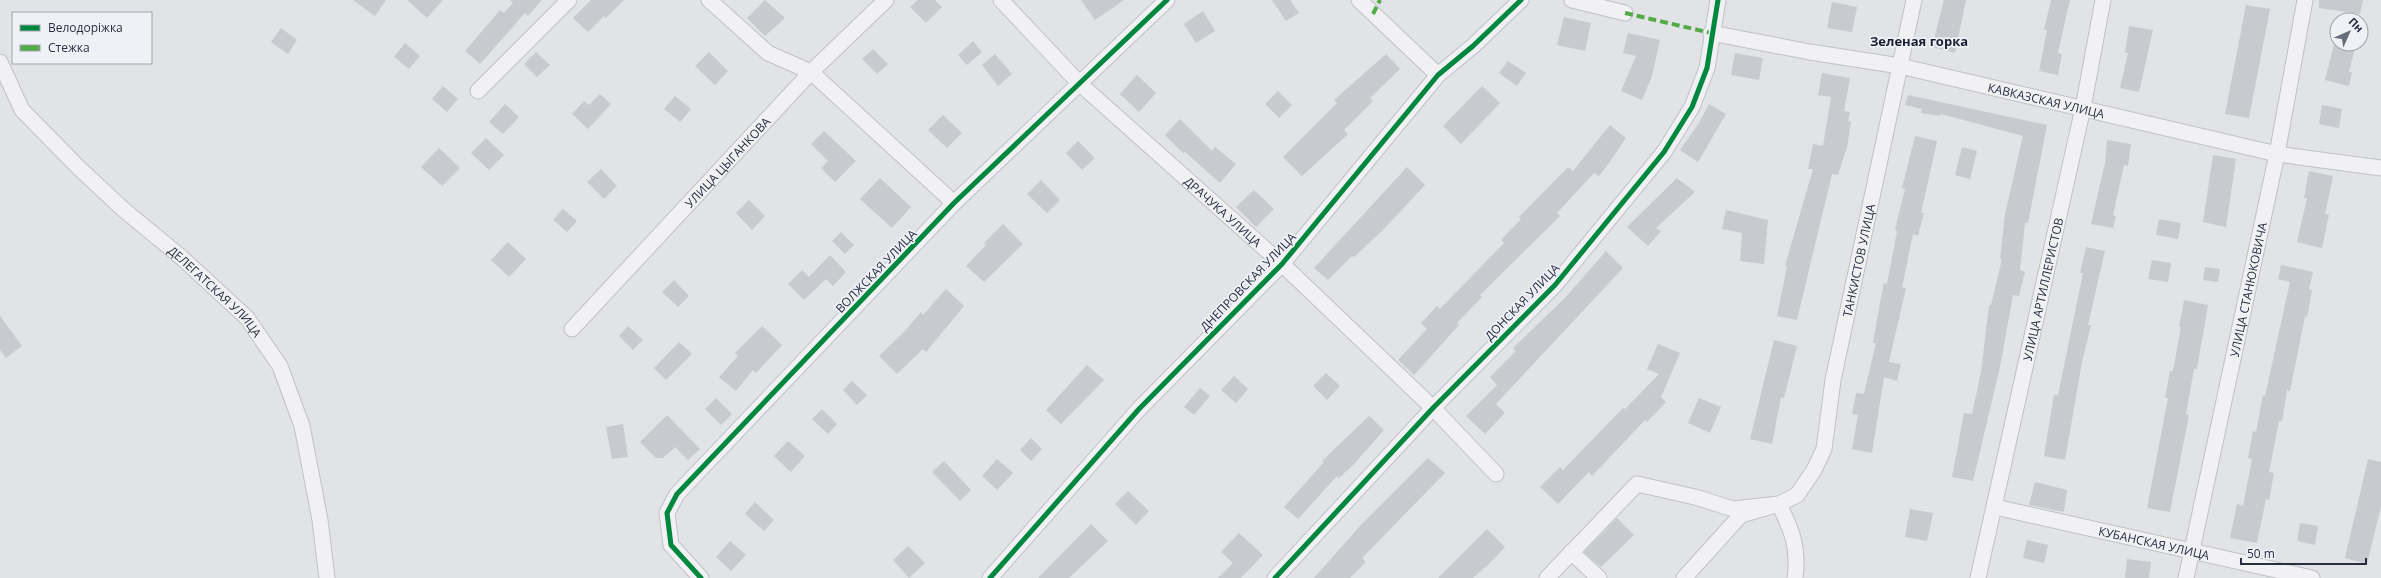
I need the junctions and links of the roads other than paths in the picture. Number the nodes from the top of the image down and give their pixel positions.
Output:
1 (568, 0) edge
2 (709, 0) edge
3 (886, 0) edge
4 (1001, 0) edge
5 (1167, 0) edge
6 (1359, 0) edge
7 (1521, 0) edge
8 (1572, 0) edge
9 (1718, 0) edge
10 (1914, 0) edge
11 (2103, 0) edge
12 (2305, 0) edge
13 (1625, 13) dead end
14 (1711, 33) junction
15 (0, 62) edge
16 (1900, 66) junction
17 (811, 72) junction
18 (1438, 75) junction
19 (1079, 83) junction
20 (478, 91) dead end
21 (2084, 108) junction
22 (2277, 154) junction
23 (2381, 168) edge
24 (954, 203) junction
25 (1282, 264) junction
26 (572, 329) dead end
27 (1433, 408) junction
28 (1496, 474) dead end
29 (1779, 504) junction
30 (1995, 507) junction
31 (1571, 552) junction
32 (2191, 552) junction
33 (327, 578) edge
34 (701, 578) edge
35 (990, 578) edge
36 (1275, 578) edge
37 (1547, 578) edge
38 (1599, 578) edge
39 (1684, 578) edge
40 (1795, 578) edge
41 (1978, 578) edge
42 (2186, 578) edge
43 (2312, 578) edge

1 - 20 street
2 - 17 street
3 - 17 street, УЛИЦА ЦЫГАНКОВА
4 - 19 street, ДРАЧУКА УЛИЦА
5 - 19 street, ВОЛЖСКАЯ УЛИЦА
6 - 18 street
7 - 18 street, ДНЕПРОВСКАЯ УЛИЦА
8 - 13 street
9 - 14 street, ДОНСКАЯ УЛИЦА
10 - 16 street, ТАНКИСТОВ УЛИЦА
11 - 21 street, УЛИЦА АРТИЛЛЕРИСТОВ
12 - 22 street, УЛИЦА СТАНЮКОВИЧА
14 - 16 street, КАВКАЗСКАЯ УЛИЦА
14 - 27 street, ДОНСКАЯ УЛИЦА
15 - 33 street, ДЕЛЕГАТСКАЯ УЛИЦА
16 - 21 street, КАВКАЗСКАЯ УЛИЦА
16 - 29 street, ТАНКИСТОВ УЛИЦА
17 - 24 street
17 - 26 street, УЛИЦА ЦЫГАНКОВА
18 - 25 street, ДНЕПРОВСКАЯ УЛИЦА
19 - 24 street, ВОЛЖСКАЯ УЛИЦА
19 - 25 street, ДРАЧУКА УЛИЦА
21 - 22 street, КАВКАЗСКАЯ УЛИЦА
21 - 30 street, УЛИЦА АРТИЛЛЕРИСТОВ
22 - 23 street, КАВКАЗСКАЯ УЛИЦА
22 - 32 street, УЛИЦА СТАНЮКОВИЧА
24 - 34 street, ВОЛЖСКАЯ УЛИЦА
25 - 27 street, ДРАЧУКА УЛИЦА
25 - 35 street, ДНЕПРОВСКАЯ УЛИЦА
27 - 28 street, ДРАЧУКА УЛИЦА
27 - 36 street, ДОНСКАЯ УЛИЦА
29 - 31 street
29 - 39 street, ТАНКИСТОВ УЛИЦА
29 - 40 street
30 - 32 street, КУБАНСКАЯ УЛИЦА
30 - 41 street, УЛИЦА АРТИЛЛЕРИСТОВ
31 - 37 street
31 - 38 street
32 - 42 street, УЛИЦА СТАНЮКОВИЧА
32 - 43 street, КУБАНСКАЯ УЛИЦА

